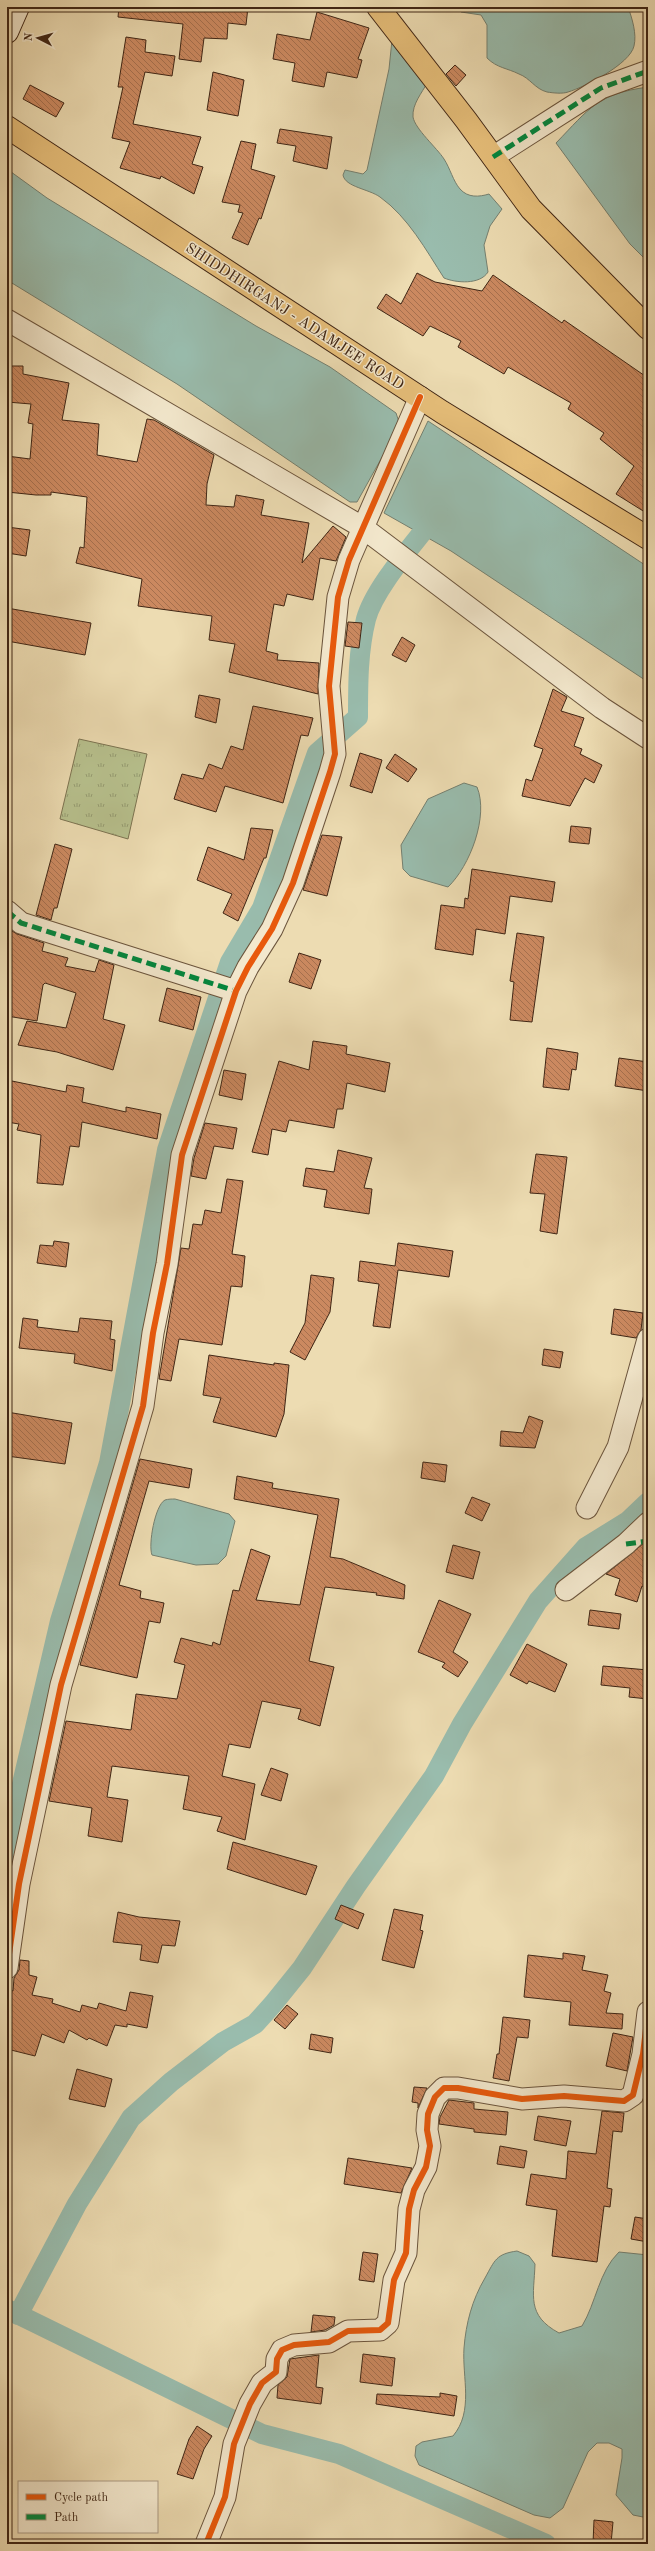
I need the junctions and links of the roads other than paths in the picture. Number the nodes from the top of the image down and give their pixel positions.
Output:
1 (18, 7) edge
2 (378, 7) edge
3 (7, 32) edge
4 (648, 71) edge
5 (7, 127) edge
6 (493, 157) junction
7 (7, 320) edge
8 (648, 328) edge
9 (420, 397) junction
10 (362, 527) junction
11 (648, 538) edge
12 (648, 738) edge
13 (7, 912) edge
14 (236, 990) junction
15 (648, 1339) edge
16 (587, 1508) dead end
17 (648, 1523) edge
18 (648, 1540) edge
19 (626, 1544) junction
20 (566, 1590) dead end
21 (7, 1968) edge
22 (648, 2012) edge
23 (206, 2544) edge

1 - 3 street
2 - 6 main road
4 - 6 street
5 - 9 main road, SHIDDHIRGANJ - ADAMJEE ROAD
6 - 8 main road
7 - 10 street
9 - 10 street
9 - 11 main road, SHIDDHIRGANJ - ADAMJEE ROAD
10 - 12 street
10 - 14 street
13 - 14 street
14 - 21 street
15 - 16 street
17 - 19 street
18 - 19 street
19 - 20 street
22 - 23 street

